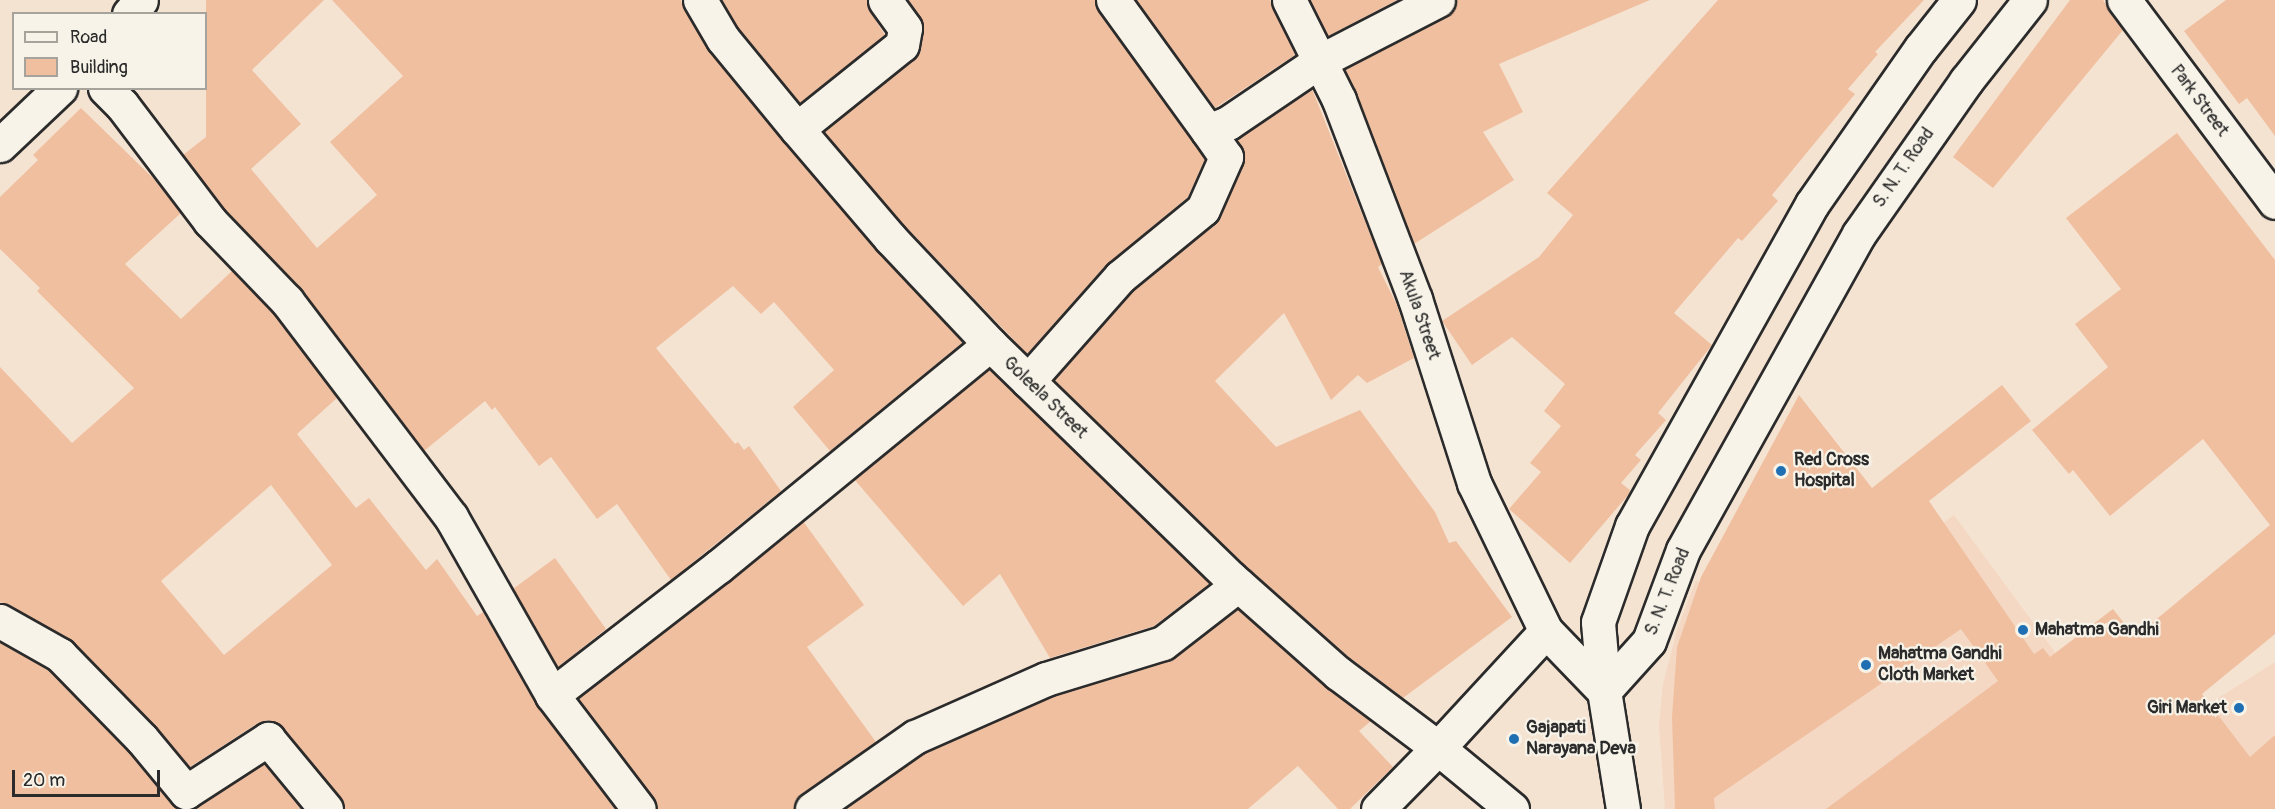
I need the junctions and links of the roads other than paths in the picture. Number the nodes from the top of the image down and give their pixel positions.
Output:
1 (141, 0) edge
2 (700, 0) edge
3 (885, 0) edge
4 (1113, 0) edge
5 (1289, 0) edge
6 (1438, 0) edge
7 (1959, 0) edge
8 (2030, 0) edge
9 (2124, 0) edge
10 (131, 12) edge
11 (1318, 63) junction
12 (58, 90) edge
13 (107, 90) edge
14 (796, 129) junction
15 (1208, 131) junction
16 (0, 145) edge
17 (2275, 202) edge
18 (990, 344) junction
19 (1028, 381) junction
20 (1238, 585) junction
21 (0, 621) edge
22 (1546, 631) junction
23 (1604, 692) junction
24 (552, 695) junction
25 (1438, 748) junction
26 (178, 801) edge
27 (326, 809) edge
28 (639, 809) edge
29 (812, 809) edge
30 (1378, 809) edge
31 (1512, 809) edge
32 (1623, 809) edge

1 - 10 street
2 - 14 street, Goleela Street
3 - 14 street
4 - 15 street
5 - 11 street, Akula Street
6 - 11 street
7 - 23 street
8 - 23 street, S. N. T. Road
9 - 17 street, Park Street
11 - 15 street
11 - 22 street, Akula Street
12 - 16 street
13 - 24 street
14 - 18 street, Goleela Street
15 - 19 street
18 - 19 street, Goleela Street
18 - 24 street
19 - 20 street, Goleela Street
20 - 25 street, Goleela Street
20 - 29 street
21 - 26 street
22 - 23 street, Akula Street
22 - 25 street
23 - 32 street
24 - 28 street
25 - 30 street
25 - 31 street, Goleela Street
26 - 27 street

